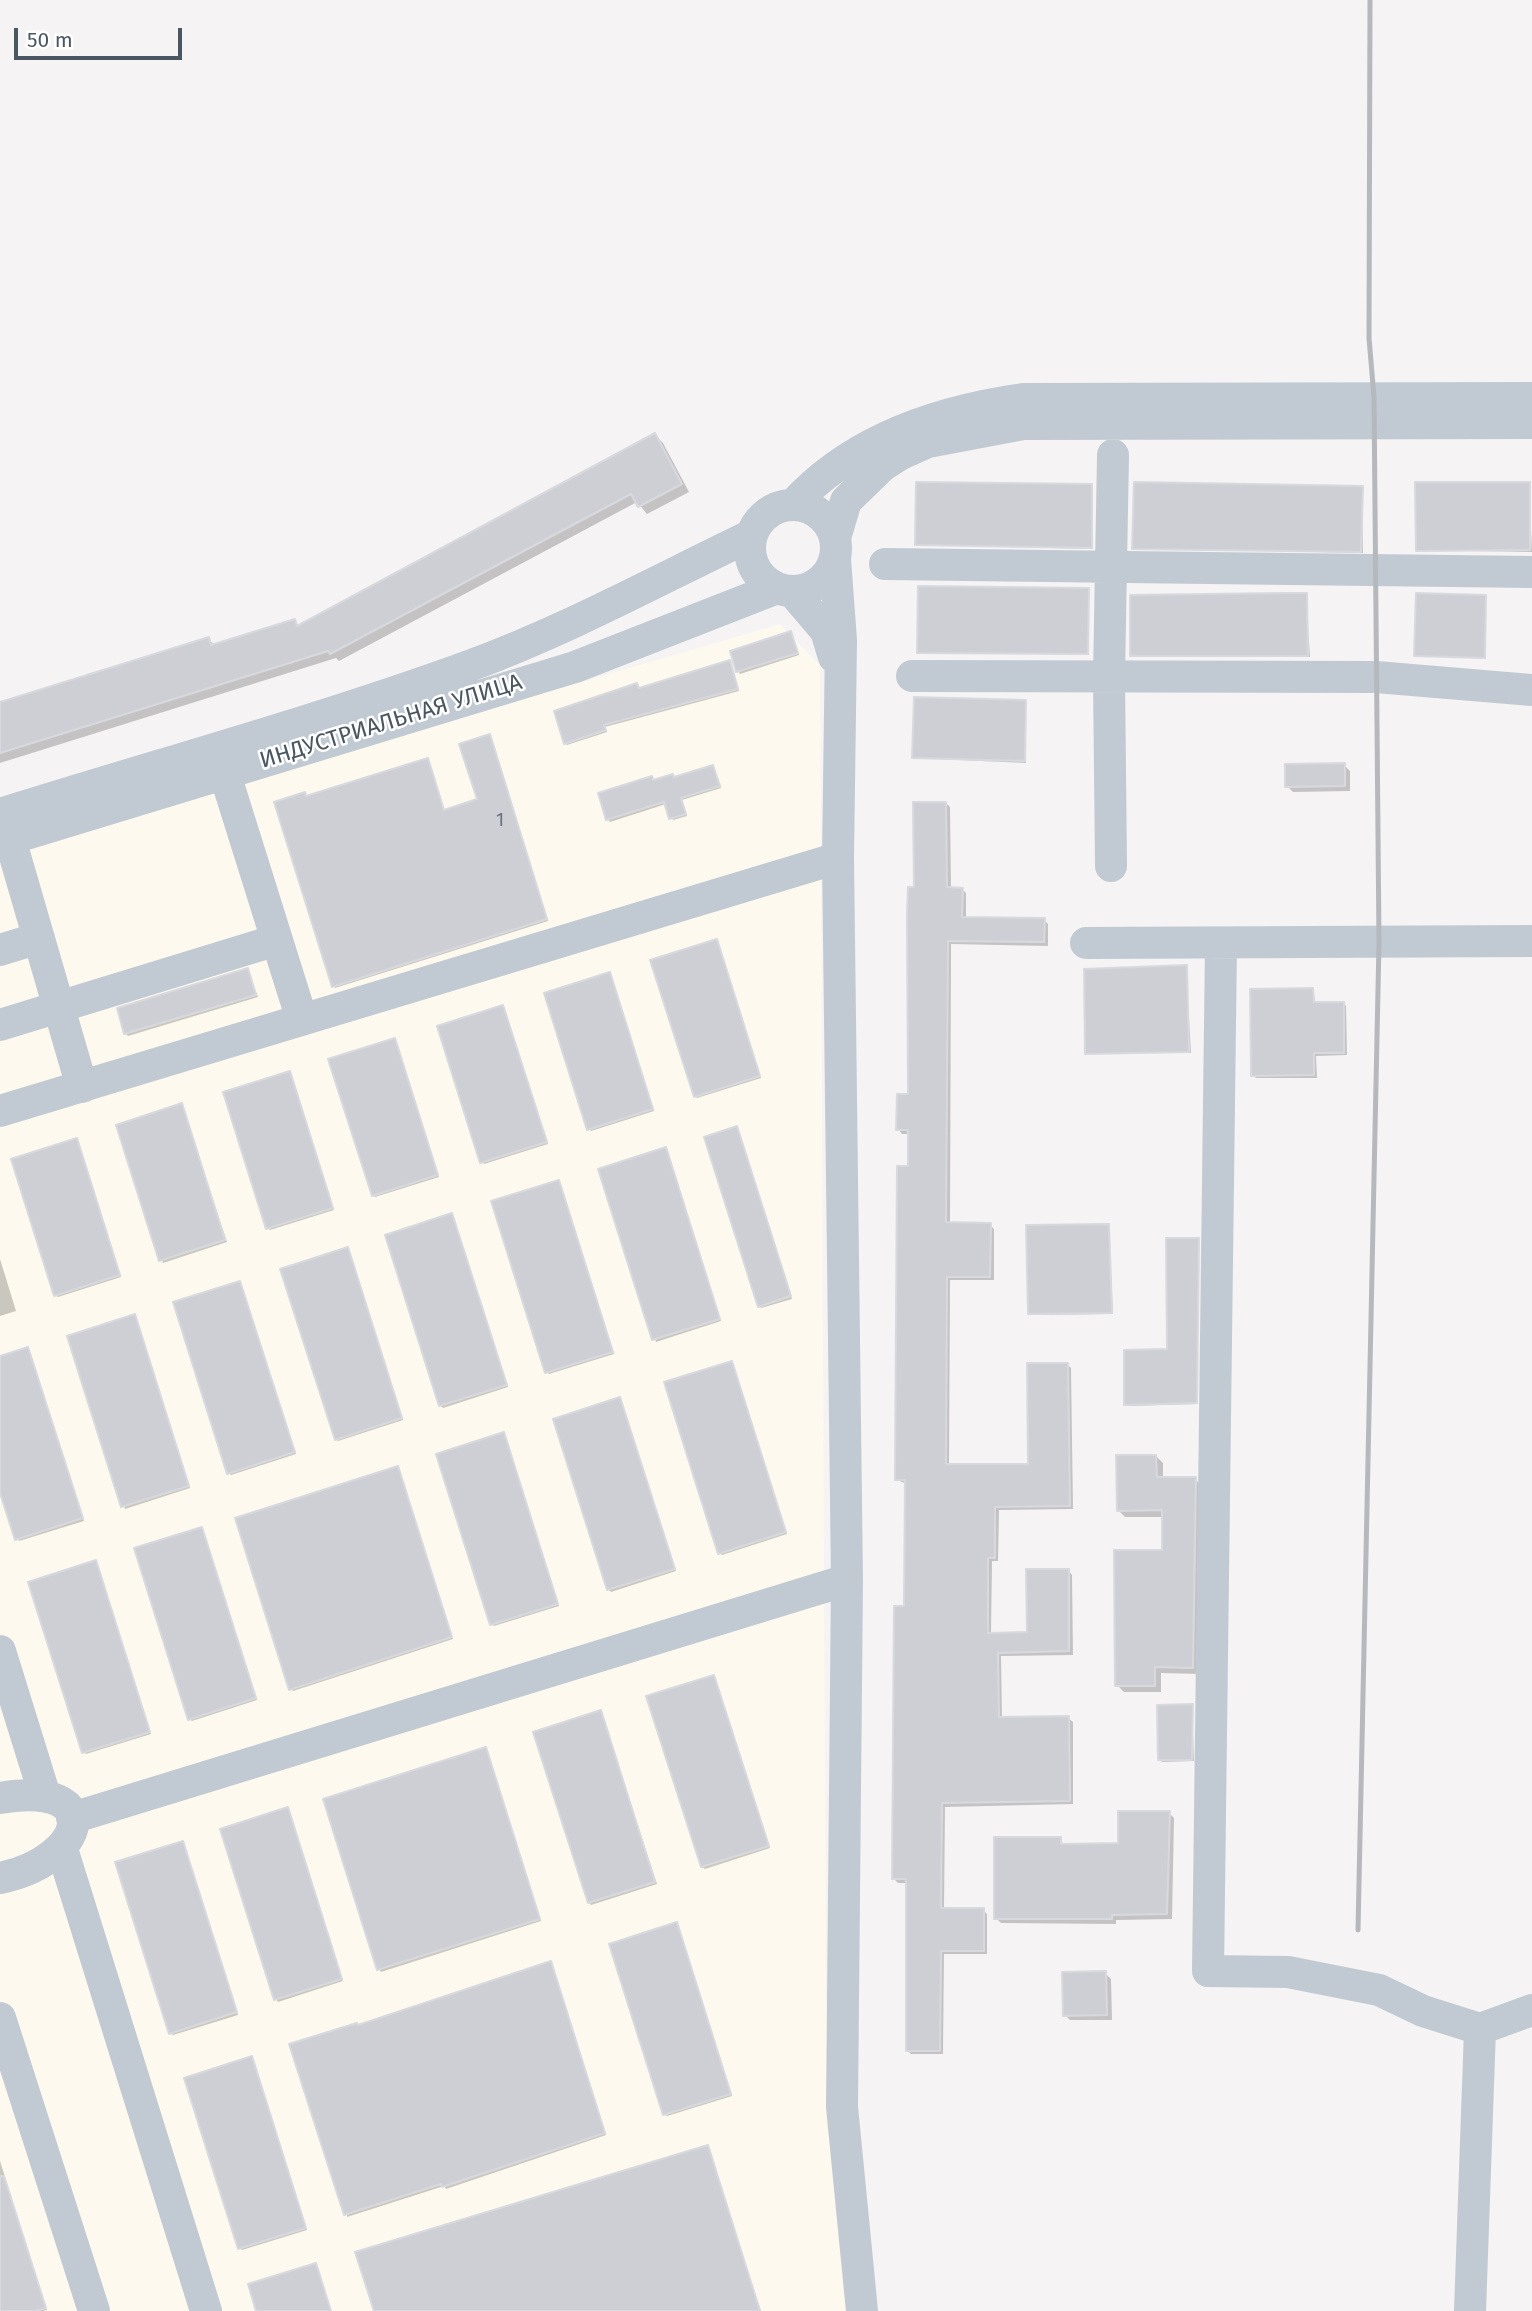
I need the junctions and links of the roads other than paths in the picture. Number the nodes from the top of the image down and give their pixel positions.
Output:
1 (1532, 398) edge
2 (1259, 410) junction
3 (1023, 411) junction
4 (1532, 423) edge
5 (1112, 454) dead end
6 (793, 505) junction
7 (752, 535) junction
8 (835, 549) junction
9 (885, 564) dead end
10 (1112, 568) junction
11 (1532, 572) edge
12 (785, 590) junction
13 (912, 676) dead end
14 (1109, 676) junction
15 (838, 684) junction
16 (1532, 690) edge
17 (220, 760) junction
18 (3, 831) edge
19 (838, 858) junction
20 (1111, 866) dead end
21 (38, 938) junction
22 (276, 940) junction
23 (1532, 941) edge
24 (1086, 943) dead end
25 (1221, 944) junction
26 (0, 950) edge
27 (59, 1007) junction
28 (302, 1020) junction
29 (0, 1026) edge
30 (82, 1087) junction
31 (0, 1111) edge
32 (846, 1580) junction
33 (0, 1651) edge
34 (45, 1796) junction
35 (0, 1798) edge
36 (72, 1818) junction
37 (62, 1849) junction
38 (0, 1878) edge
39 (1532, 2010) edge
40 (0, 2018) edge
41 (1480, 2029) junction
42 (94, 2311) edge
43 (206, 2311) edge
44 (862, 2311) edge
45 (1470, 2311) edge

1 - 2 street
2 - 3 street
2 - 4 street
3 - 6 street
3 - 8 street
5 - 10 street
6 - 7 street
6 - 8 street
7 - 12 street
7 - 17 street, ИНДУСТРИАЛЬНАЯ УЛИЦА
8 - 12 street
8 - 15 street
9 - 10 street
10 - 11 street
10 - 14 street
12 - 15 street
12 - 17 street, ИНДУСТРИАЛЬНАЯ УЛИЦА
13 - 14 street
14 - 16 street
14 - 20 street
15 - 19 street
17 - 18 street, ИНДУСТРИАЛЬНАЯ УЛИЦА
17 - 22 street
18 - 21 street
19 - 28 street
19 - 32 street
21 - 26 street
21 - 27 street
22 - 27 street
22 - 28 street
23 - 25 street
24 - 25 street
25 - 41 street
27 - 29 street
27 - 30 street
28 - 30 street
30 - 31 street
32 - 36 street
32 - 44 street
33 - 34 street
34 - 35 street
34 - 36 street
36 - 37 street
37 - 38 street
37 - 43 street
39 - 41 street
40 - 42 street
41 - 45 street

